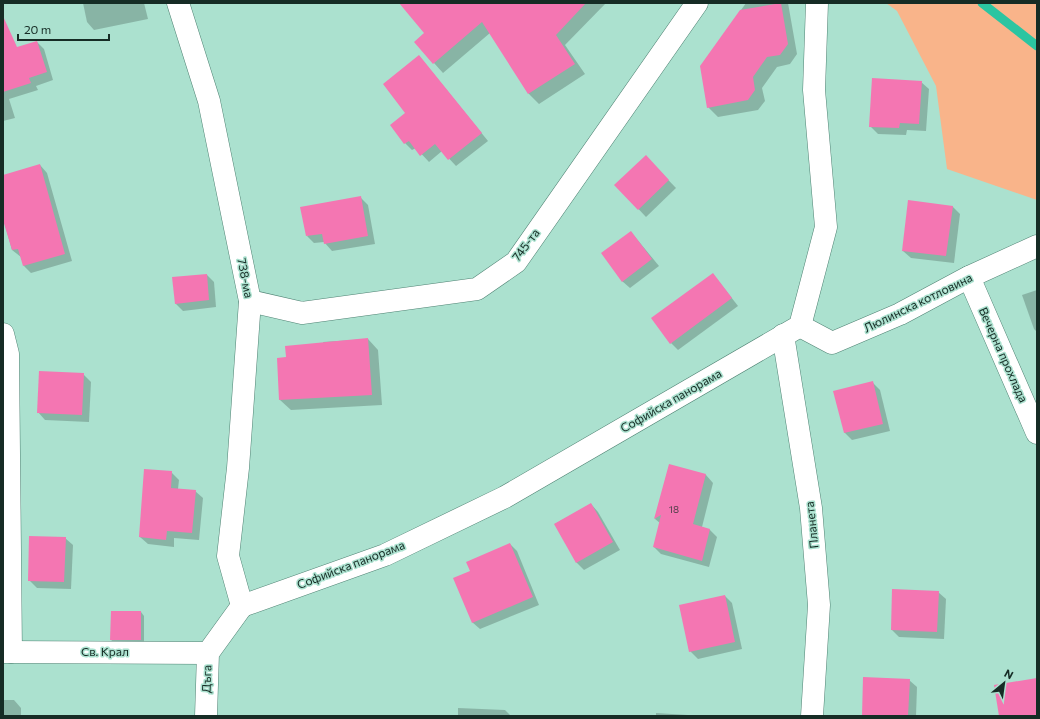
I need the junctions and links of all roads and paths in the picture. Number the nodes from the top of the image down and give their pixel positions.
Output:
1 (178, 3) edge
2 (697, 3) edge
3 (817, 3) edge
4 (1037, 246) edge
5 (969, 277) junction
6 (250, 301) junction
7 (791, 330) junction
8 (3, 334) edge
9 (1037, 433) edge
10 (242, 606) junction
11 (7, 652) edge
12 (208, 653) junction
13 (206, 716) edge
14 (812, 716) edge

1 - 6 street, 738-ма
2 - 6 street, 745-та
3 - 7 street
4 - 5 street, Люлинска котловина
5 - 7 street, Люлинска котловина
5 - 9 street, Вечерна прохлада
6 - 10 street, 738-ма
7 - 10 street, Софийска панорама
7 - 14 street, Планета
8 - 11 street
10 - 12 street, Дъга
11 - 12 street, Св. Крал
12 - 13 street, Дъга

